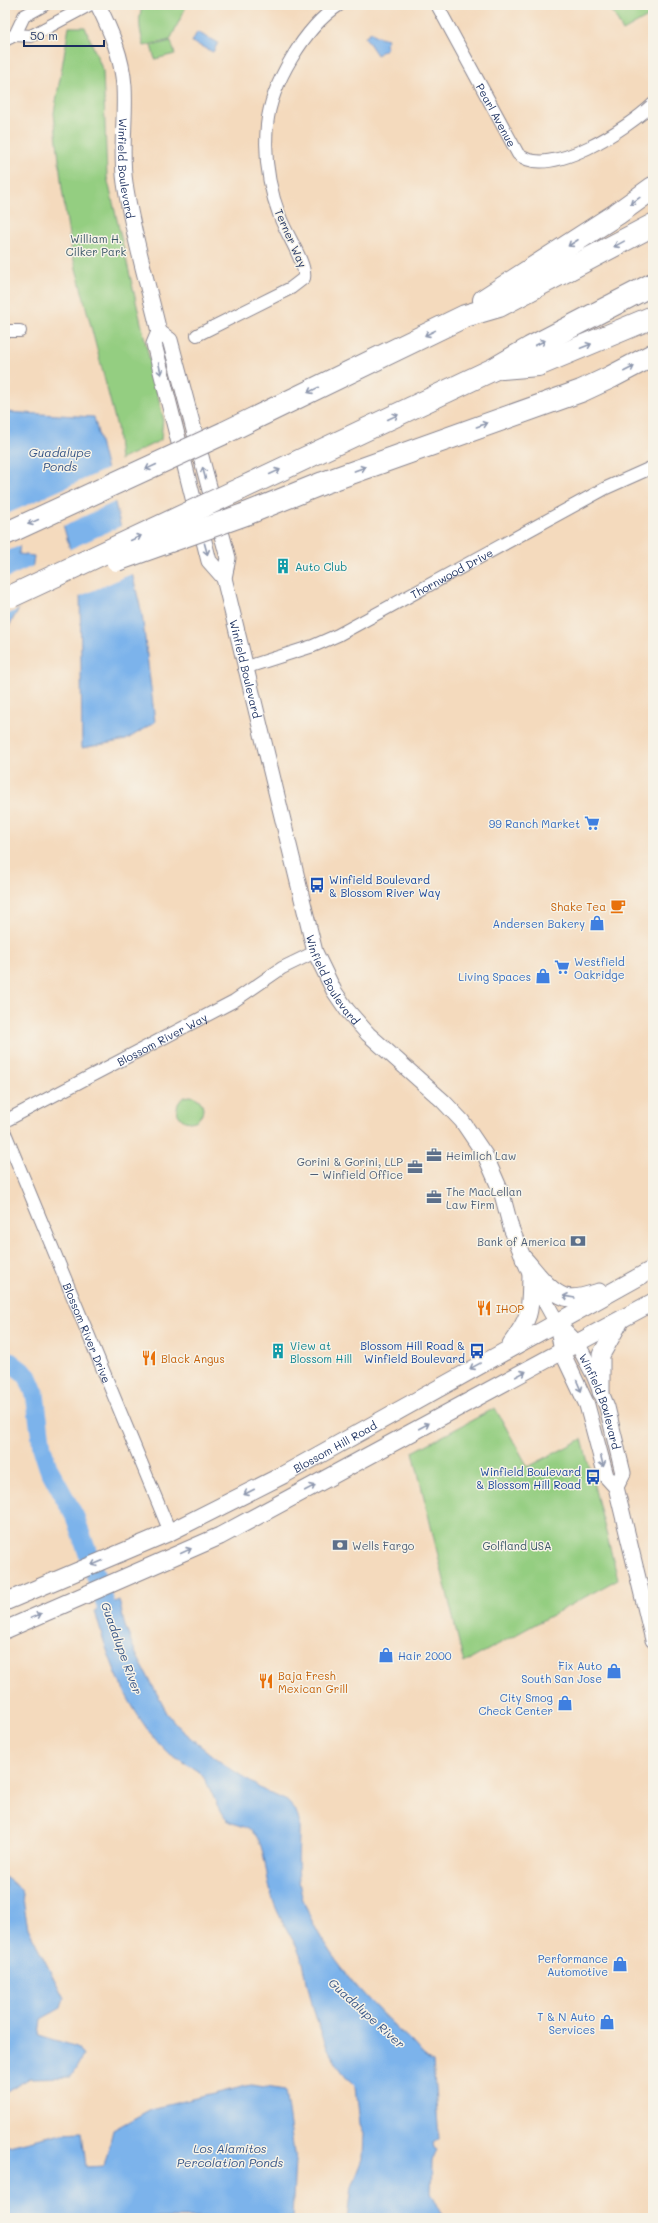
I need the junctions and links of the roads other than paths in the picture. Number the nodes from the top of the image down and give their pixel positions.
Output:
1 (44, 5) edge
2 (89, 5) edge
3 (98, 5) edge
4 (339, 5) edge
5 (437, 5) edge
6 (10, 37) edge
7 (653, 104) edge
8 (653, 188) edge
9 (653, 225) edge
10 (653, 284) edge
11 (465, 316) junction
12 (653, 317) edge
13 (5, 331) edge
14 (20, 331) dead end
15 (196, 335) dead end
16 (653, 355) edge
17 (494, 369) junction
18 (653, 467) edge
19 (5, 534) edge
20 (8, 597) edge
21 (244, 668) junction
22 (315, 952) junction
23 (5, 1122) edge
24 (5, 1133) edge
25 (524, 1259) junction
26 (653, 1269) edge
27 (531, 1276) junction
28 (621, 1287) junction
29 (653, 1302) edge
30 (621, 1320) junction
31 (557, 1322) junction
32 (577, 1343) junction
33 (509, 1347) junction
34 (562, 1352) junction
35 (601, 1392) junction
36 (284, 1475) junction
37 (616, 1487) junction
38 (276, 1506) junction
39 (170, 1532) junction
40 (147, 1569) junction
41 (5, 1602) edge
42 (5, 1630) edge
43 (653, 1640) edge

1 - 6 street
2 - 6 street
3 - 21 street, Winfield Boulevard
4 - 15 street, Terner Way
5 - 7 street, Pearl Avenue
8 -> 11 highway
9 -> 11 highway
17 -> 10 highway
11 -> 19 highway, bridge
17 -> 12 highway
13 - 14 street
20 -> 16 highway, bridge
20 -> 17 highway, bridge
18 - 21 street, Thornwood Drive
21 - 22 street, Winfield Boulevard
22 - 23 street, Blossom River Way
22 - 25 street, Winfield Boulevard
24 - 39 street, Blossom River Drive
25 - 27 street, Winfield Boulevard
28 -> 25 main road
26 - 28 main road, Blossom Hill Road
27 - 31 street, Winfield Boulevard
27 - 33 main road
28 - 31 main road, Blossom Hill Road
29 - 30 main road
30 - 32 main road
30 - 35 main road
31 - 32 street, Winfield Boulevard
31 - 33 main road, Blossom Hill Road
31 - 34 street, Winfield Boulevard
32 - 34 main road
32 - 35 street, Winfield Boulevard
33 -> 36 main road, Blossom Hill Road
34 -> 37 street, Winfield Boulevard
38 -> 34 main road
35 - 37 street, Winfield Boulevard
36 - 38 main road
36 -> 39 main road, Blossom Hill Road
37 - 43 street, Winfield Boulevard
40 -> 38 main road
39 - 40 main road
39 -> 41 main road, Blossom Hill Road
42 -> 40 main road

